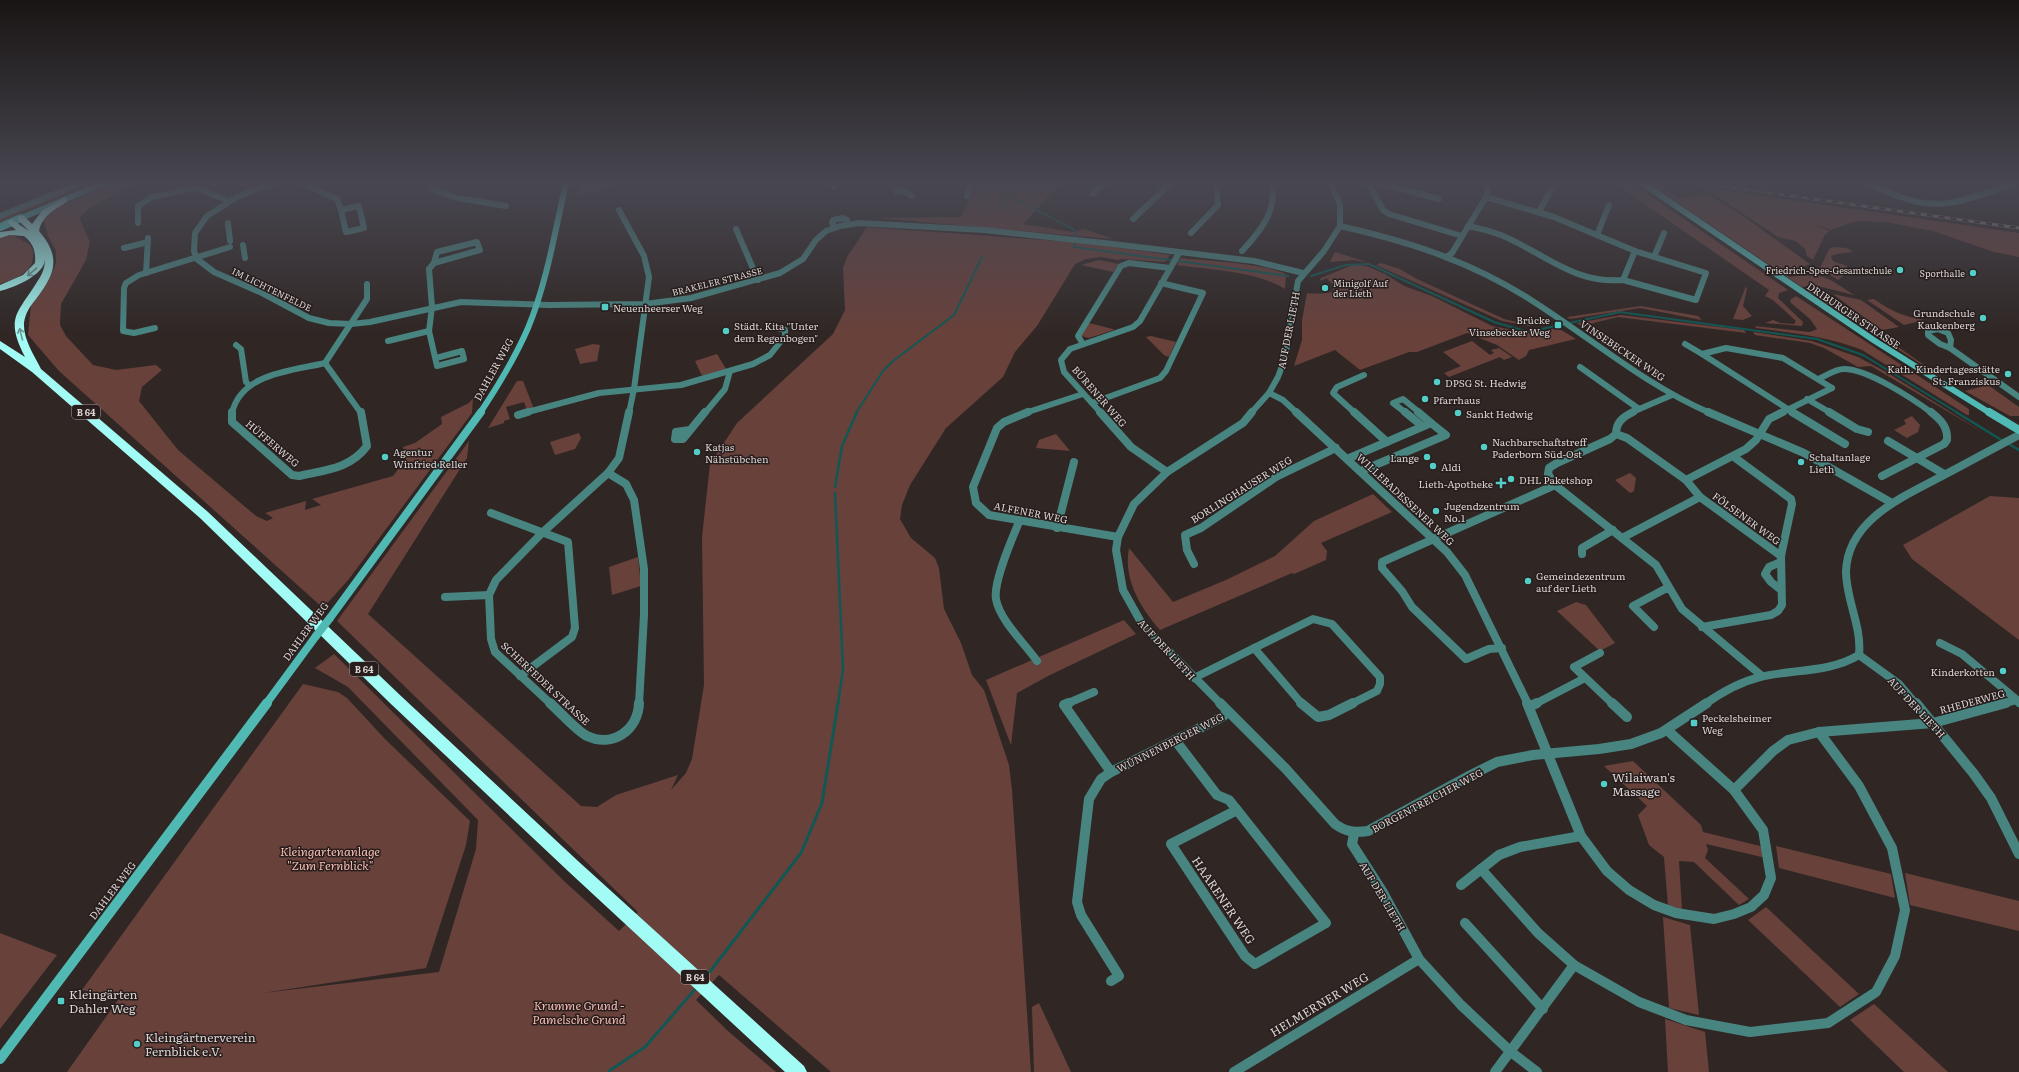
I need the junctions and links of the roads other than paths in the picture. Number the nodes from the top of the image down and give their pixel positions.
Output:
1 (31, 233) edge
2 (31, 233) edge
3 (195, 233) edge
4 (229, 233) edge
5 (555, 233) edge
6 (631, 233) edge
7 (738, 233) edge
8 (824, 233) edge
9 (1001, 233) edge
10 (1258, 233) edge
11 (1336, 233) edge
12 (1368, 233) edge
13 (1452, 233) edge
14 (1464, 233) edge
15 (1494, 233) edge
16 (1592, 233) edge
17 (1664, 233) dead end
18 (1715, 233) edge
19 (1597, 235) joint
20 (1462, 236) junction
21 (243, 245) dead end
22 (124, 248) dead end
23 (1242, 251) dead end
24 (1635, 251) junction
25 (1448, 256) junction
26 (196, 257) junction
27 (1654, 257) junction
28 (245, 258) dead end
29 (1174, 260) junction
30 (434, 263) junction
31 (146, 273) junction
32 (1303, 273) junction
33 (758, 280) junction
34 (1623, 280) junction
35 (1161, 283) junction
36 (367, 284) dead end
37 (0, 288) edge
38 (536, 304) junction
39 (645, 304) junction
40 (432, 307) junction
41 (351, 324) junction
42 (155, 328) dead end
43 (778, 328) dead end
44 (429, 330) junction
45 (0, 338) edge
46 (388, 341) dead end
47 (0, 344) edge
48 (1083, 344) junction
49 (1685, 344) dead end
50 (236, 345) dead end
51 (1950, 348) dead end
52 (12, 351) junction
53 (1702, 354) junction
54 (436, 358) junction
55 (325, 363) junction
56 (1580, 367) dead end
57 (36, 370) junction
58 (730, 372) junction
59 (1364, 375) dead end
60 (1818, 379) junction
61 (249, 385) junction
62 (634, 389) junction
63 (1269, 393) junction
64 (1083, 394) junction
65 (1672, 395) junction
66 (2019, 397) edge
67 (1807, 399) junction
68 (1092, 403) junction
69 (1639, 409) junction
70 (1787, 409) junction
71 (518, 415) dead end
72 (1431, 423) junction
73 (1422, 426) junction
74 (690, 430) dead end
75 (2019, 430) edge
76 (1868, 432) dead end
77 (1616, 434) junction
78 (1761, 434) junction
79 (2019, 435) edge
80 (1888, 441) dead end
81 (1387, 442) junction
82 (1845, 444) dead end
83 (1336, 448) junction
84 (1734, 457) junction
85 (1917, 458) junction
86 (1347, 459) junction
87 (1074, 462) dead end
88 (1361, 471) junction
89 (1167, 472) junction
90 (608, 473) junction
91 (1944, 474) junction
92 (1882, 476) dead end
93 (1686, 480) junction
94 (1555, 485) junction
95 (1700, 497) junction
96 (1892, 503) junction
97 (491, 513) dead end
98 (1019, 522) junction
99 (1057, 528) junction
100 (1613, 530) junction
101 (542, 533) junction
102 (1118, 537) junction
103 (1432, 538) junction
104 (1622, 538) junction
105 (1582, 554) dead end
106 (1781, 559) junction
107 (1194, 564) dead end
108 (1669, 589) junction
109 (1781, 590) junction
110 (489, 595) junction
111 (444, 597) dead end
112 (1654, 627) dead end
113 (1702, 627) junction
114 (1940, 643) dead end
115 (1254, 648) junction
116 (1502, 648) junction
117 (1600, 653) dead end
118 (1859, 655) junction
119 (1037, 661) dead end
120 (520, 676) junction
121 (1762, 676) junction
122 (1194, 678) junction
123 (1585, 678) junction
124 (1094, 692) dead end
125 (2018, 702) edge
126 (1529, 707) junction
127 (1228, 712) junction
128 (1627, 717) dead end
129 (1933, 723) junction
130 (1667, 730) junction
131 (1819, 732) junction
132 (1176, 740) junction
133 (1547, 753) junction
134 (1111, 772) junction
135 (1734, 790) junction
136 (1238, 810) junction
137 (1354, 834) junction
138 (1581, 836) junction
139 (2019, 854) edge
140 (1481, 869) junction
141 (1462, 885) dead end
142 (1465, 922) dead end
143 (1419, 959) junction
144 (1574, 965) junction
145 (1110, 981) dead end
146 (1543, 1009) junction
147 (1511, 1052) junction
148 (0, 1059) edge
149 (798, 1072) edge
150 (1234, 1072) edge
151 (1495, 1072) edge
152 (1537, 1072) edge

1 -> 37 highway
57 -> 2 highway
3 - 26 street
4 - 26 street
5 - 38 street, DAHLER WEG
6 - 39 street
7 - 33 street
8 - 33 street, BRAKELER STRASSE
9 - 29 street, BRAKELER STRASSE
10 - 23 street
11 - 32 street, AUF DER LIETH
12 - 25 street, VINSEBECKER WEG
13 - 20 street
14 - 20 street
15 - 34 street
16 - 19 street
17 - 27 street
18 - 75 street, DRIBURGER STRASSE
19 - 24 street
20 - 25 street
21 - 28 street
22 - 31 street
24 - 27 street
24 - 34 street
25 - 65 street, VINSEBECKER WEG
26 - 31 street
26 - 41 street, IM LICHTENFELDE
27 - 34 street
29 - 32 street
29 - 35 street, BÜRENER WEG
29 - 48 street
30 - 30 street
30 - 40 street
31 - 42 street
32 - 63 street, AUF DER LIETH
33 - 39 street, BRAKELER STRASSE
35 - 48 street, BÜRENER WEG
35 - 68 street
36 - 41 street
38 - 39 street, BRAKELER STRASSE
38 - 40 street, IM LICHTENFELDE
38 - 148 street, DAHLER WEG, bridge
39 - 62 street
40 - 41 street, IM LICHTENFELDE
40 - 44 street
41 - 55 street
43 - 58 street
44 - 46 street
44 - 54 street
45 - 52 highway, B 64
47 - 52 highway, B 64
48 - 64 street, BÜRENER WEG
49 - 53 street
50 - 61 street
51 - 66 street
52 - 57 highway, B 64
53 - 60 street
53 - 70 street
54 - 54 street
55 - 61 street
55 - 61 street, HÜFFERWEG
56 - 69 street
57 - 149 highway, B 64
58 - 62 street
58 - 74 street
59 - 81 street
60 - 67 street
60 - 85 street
62 - 71 street
62 - 90 street
63 - 83 street, WILLEBADESSENER WEG
63 - 89 street, AUF DER LIETH
64 - 68 street, BÜRENER WEG
64 - 98 street, ALFENER WEG
65 - 69 street
65 - 78 street, VINSEBECKER WEG
67 - 70 street
67 - 76 street
68 - 89 street, BÜRENER WEG
69 - 77 street
70 - 78 street
70 - 82 street
72 - 73 street
72 - 73 street
72 - 88 street
73 - 81 street
77 - 93 street, FÖLSENER WEG
77 - 94 street
78 - 84 street
78 - 96 street, VINSEBECKER WEG
79 - 91 street
80 - 85 street
81 - 86 street
83 - 86 street, WILLEBADESSENER WEG
83 - 107 street, BORLINGHAUSER WEG
84 - 93 street
84 - 106 street, FÖLSENER WEG
85 - 91 street
85 - 92 street
86 - 88 street, WILLEBADESSENER WEG
87 - 99 street
88 - 103 street, WILLEBADESSENER WEG
89 - 102 street, AUF DER LIETH
90 - 101 street
90 - 120 street, SCHERFEDER STRASSE
91 - 96 street
93 - 95 street, FÖLSENER WEG
94 - 100 street
94 - 103 street
95 - 104 street
95 - 106 street, FÖLSENER WEG
96 - 118 street
97 - 101 street
98 - 99 street, ALFENER WEG
98 - 119 street
99 - 102 street, ALFENER WEG
100 - 104 street
100 - 105 street
101 - 110 street
101 - 120 street
102 - 122 street, AUF DER LIETH
103 - 116 street, WILLEBADESSENER WEG
103 - 116 street
104 - 108 street
106 - 109 street, FÖLSENER WEG
106 - 109 street
108 - 112 street
108 - 113 street
109 - 113 street, FÖLSENER WEG
110 - 111 street
110 - 120 street, SCHERFEDER STRASSE
113 - 121 street
114 - 125 street, RHEDERWEG
115 - 115 street
115 - 122 street
116 - 126 street, WILLEBADESSENER WEG
117 - 123 street
118 - 121 street, BORGENTREICHER WEG
118 - 129 street, AUF DER LIETH
121 - 130 street, BORGENTREICHER WEG
122 - 127 street, AUF DER LIETH
123 - 126 street
123 - 128 street
124 - 134 street, WÜNNENBERGER WEG
125 - 129 street, RHEDERWEG
126 - 133 street, WILLEBADESSENER WEG
127 - 132 street, WÜNNENBERGER WEG
127 - 137 street, AUF DER LIETH
129 - 131 street, RHEDERWEG
129 - 139 street, AUF DER LIETH
130 - 133 street, BORGENTREICHER WEG
130 - 135 street, WILLEBADESSENER WEG
131 - 135 street, RHEDERWEG
131 - 144 street
132 - 134 street, WÜNNENBERGER WEG
132 - 136 street, HAARENER WEG
133 - 137 street, BORGENTREICHER WEG
133 - 138 street, WILLEBADESSENER WEG
134 - 145 street, WÜNNENBERGER WEG
135 - 138 street, WILLEBADESSENER WEG
136 - 136 street, HAARENER WEG
137 - 143 street, AUF DER LIETH
138 - 140 street
140 - 141 street
140 - 144 street
142 - 146 street
143 - 147 street, AUF DER LIETH
143 - 150 street, HELMERNER WEG
144 - 146 street
146 - 147 street
147 - 151 street
147 - 152 street, AUF DER LIETH

